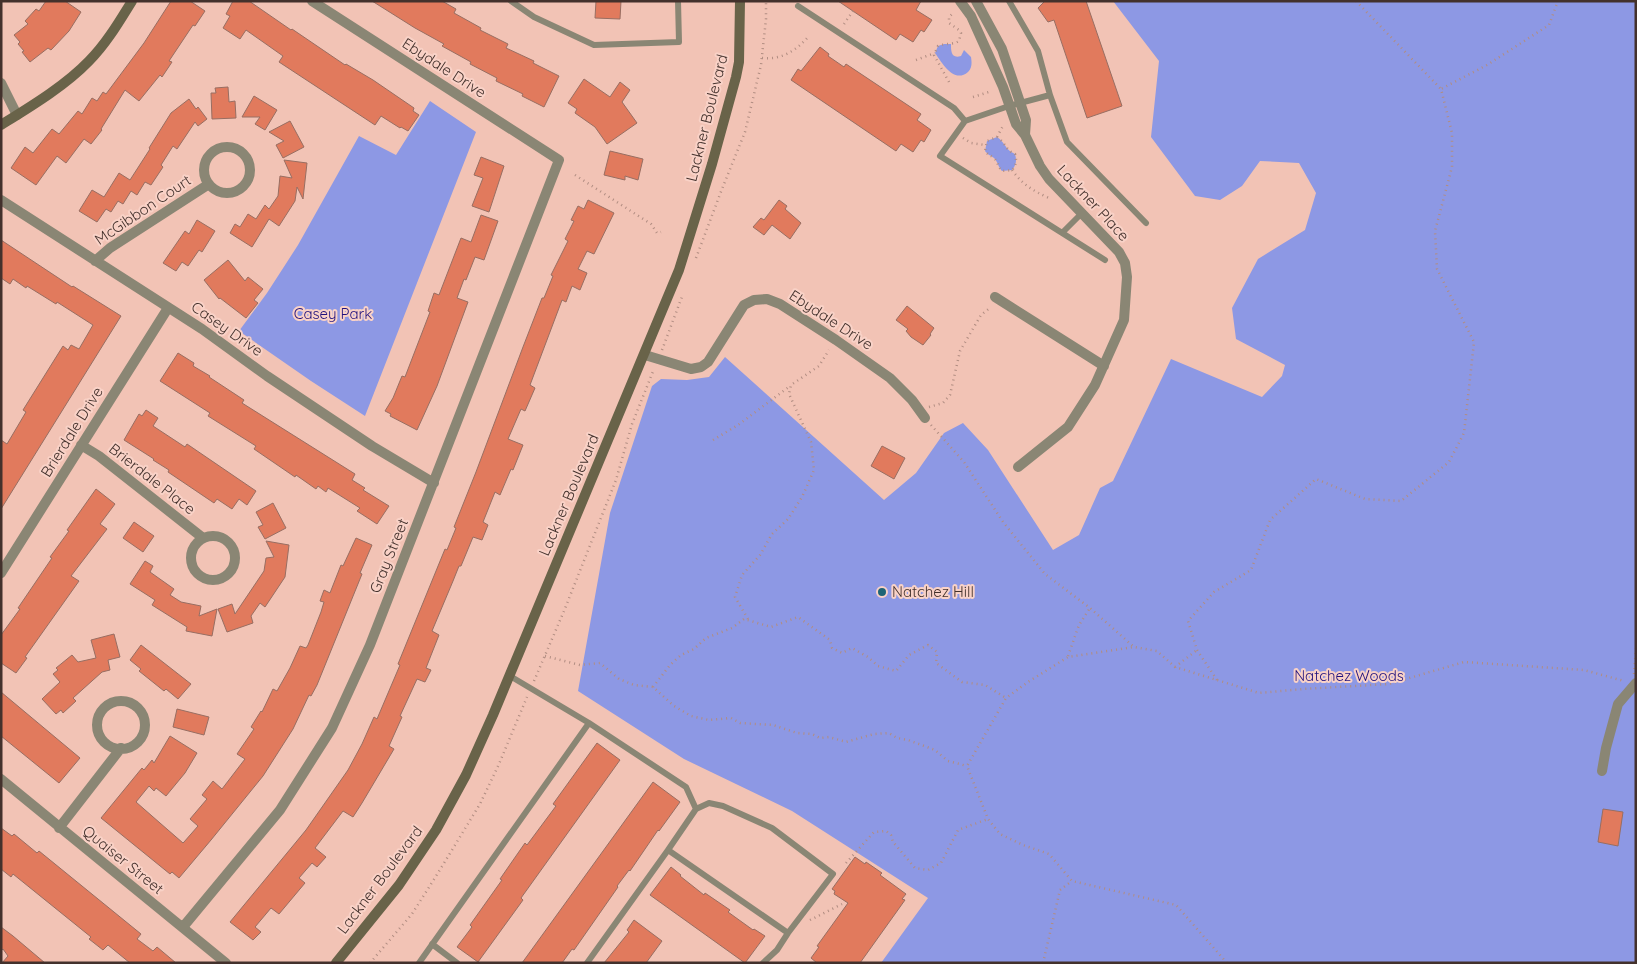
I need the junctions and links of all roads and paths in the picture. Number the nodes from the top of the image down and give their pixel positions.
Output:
1 (132, 1) edge
2 (312, 1) edge
3 (511, 1) edge
4 (678, 1) edge
5 (740, 1) edge
6 (766, 1) edge
7 (976, 1) edge
8 (1009, 1) edge
9 (1356, 1) edge
10 (1558, 1) edge
11 (961, 4) edge
12 (798, 6) dead end
13 (853, 11) dead end
14 (839, 32) junction
15 (808, 36) dead end
16 (935, 53) junction
17 (762, 58) junction
18 (916, 60) dead end
19 (949, 82) dead end
20 (1, 83) edge
21 (1441, 89) junction
22 (992, 91) dead end
23 (1050, 95) junction
24 (973, 98) dead end
25 (1022, 102) junction
26 (1009, 106) junction
27 (17, 115) junction
28 (965, 121) junction
29 (1004, 124) dead end
30 (1, 125) edge
31 (1025, 135) junction
32 (961, 137) dead end
33 (997, 137) junction
34 (985, 145) junction
35 (559, 160) joint
36 (1012, 170) junction
37 (575, 175) dead end
38 (209, 184) junction
39 (1049, 198) dead end
40 (1, 200) edge
41 (1082, 213) junction
42 (1146, 223) dead end
43 (661, 232) dead end
44 (1062, 233) junction
45 (695, 260) dead end
46 (1105, 260) dead end
47 (95, 261) junction
48 (685, 287) dead end
49 (999, 300) joint
50 (168, 308) junction
51 (836, 340) junction
52 (662, 349) dead end
53 (645, 355) junction
54 (1104, 366) junction
55 (791, 385) junction
56 (923, 414) junction
57 (712, 440) dead end
58 (81, 445) junction
59 (1018, 467) dead end
60 (434, 483) junction
61 (203, 538) junction
62 (1, 573) edge
63 (1090, 608) junction
64 (748, 619) junction
65 (1134, 647) junction
66 (1636, 648) edge
67 (1197, 650) junction
68 (545, 656) dead end
69 (1068, 657) junction
70 (1175, 667) junction
71 (510, 676) junction
72 (1218, 682) junction
73 (1635, 684) edge
74 (653, 687) junction
75 (1006, 698) junction
76 (589, 722) junction
77 (121, 748) junction
78 (967, 766) junction
79 (1602, 771) dead end
80 (1, 779) edge
81 (696, 809) junction
82 (988, 819) junction
83 (59, 828) junction
84 (668, 850) junction
85 (846, 863) dead end
86 (1072, 881) junction
87 (842, 904) dead end
88 (807, 920) dead end
89 (182, 927) junction
90 (788, 932) junction
91 (432, 944) junction
92 (226, 963) edge
93 (336, 963) edge
94 (419, 963) edge
95 (457, 963) edge
96 (587, 963) edge
97 (763, 963) edge
98 (1043, 963) edge
99 (1227, 963) edge

1 - 27 main road
2 - 35 street, Ebydale Drive
3 - 4 lane
5 - 53 main road, Lackner Boulevard
6 - 17 path
7 - 25 street, Lackner Place
8 - 23 lane
9 - 21 path
10 - 21 path
11 - 16 path
11 - 26 street, Lackner Place
12 - 14 lane
13 - 14 path
14 - 28 lane
15 - 17 path
16 - 18 path
16 - 19 path
17 - 45 path
20 - 27 street
21 - 67 path
22 - 24 path
23 - 25 lane
23 - 42 lane
25 - 26 lane
25 - 31 street, Lackner Place
26 - 28 lane
26 - 31 street, Lackner Place
27 - 30 main road
28 - 44 lane
29 - 33 path
31 - 41 street, Lackner Place
32 - 34 path
33 - 34 path
33 - 36 path
34 - 36 path
35 - 60 street, Gray Street
36 - 39 path
37 - 43 path
38 - 38 street, McGibbon Court
38 - 47 street, McGibbon Court
40 - 47 street, Casey Drive
41 - 44 lane
41 - 54 street, Lackner Place
44 - 46 lane
47 - 50 street, Casey Drive
48 - 52 path
49 - 54 street
49 - 56 path
50 - 58 street, Brierdale Drive
50 - 60 street, Casey Drive
51 - 53 street, Ebydale Drive
51 - 55 path
51 - 56 street, Ebydale Drive
53 - 71 main road, Lackner Boulevard
54 - 59 street, Lackner Place
55 - 57 path
55 - 64 path
56 - 63 path
58 - 61 street, Brierdale Place
58 - 62 street, Brierdale Drive
60 - 89 street, Gray Street
61 - 61 street
63 - 65 path
63 - 69 path
64 - 74 path
64 - 75 path
65 - 69 path
65 - 70 path
66 - 73 path
67 - 70 path
67 - 72 path
68 - 74 path
69 - 75 path
70 - 72 path
71 - 76 lane
71 - 93 main road, Lackner Boulevard
72 - 73 path
73 - 79 street
74 - 78 path
75 - 78 path
76 - 81 lane
76 - 91 lane
77 - 77 street
77 - 83 street
78 - 82 path
80 - 83 street, Quaiser Street
81 - 84 lane
81 - 90 lane
82 - 85 path
82 - 86 path
83 - 89 street, Quaiser Street
84 - 90 lane
84 - 96 lane
86 - 98 path
86 - 99 path
87 - 88 path
89 - 92 street, Quaiser Street
90 - 97 lane
91 - 94 lane
91 - 95 lane

